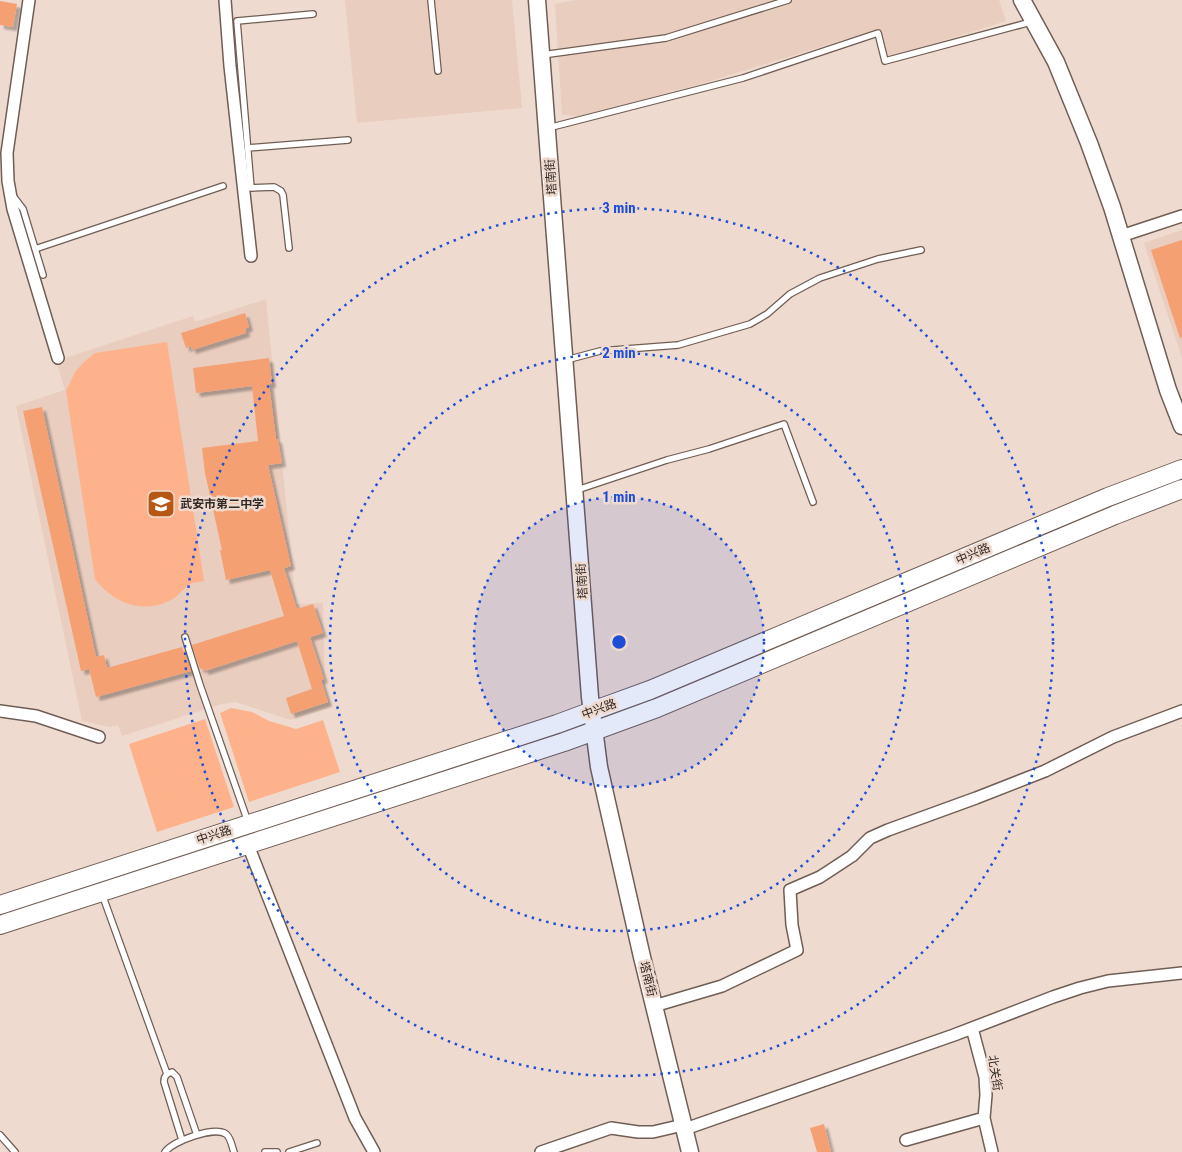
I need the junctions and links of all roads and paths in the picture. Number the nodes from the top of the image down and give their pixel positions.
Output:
1 (29, 0) edge
2 (225, 0) edge
3 (431, 0) edge
4 (537, 0) edge
5 (788, 0) edge
6 (1022, 0) edge
7 (314, 14) dead end
8 (1033, 21) junction
9 (541, 55) junction
10 (438, 72) dead end
11 (547, 128) junction
12 (348, 140) dead end
13 (248, 148) junction
14 (223, 186) dead end
15 (9, 189) junction
16 (1182, 216) edge
17 (1120, 236) junction
18 (288, 248) dead end
19 (35, 249) junction
20 (922, 250) dead end
21 (251, 256) dead end
22 (43, 275) dead end
23 (58, 358) dead end
24 (565, 360) junction
25 (1182, 426) edge
26 (1182, 469) edge
27 (1182, 490) edge
28 (575, 491) junction
29 (813, 502) dead end
30 (186, 637) dead end
31 (0, 711) edge
32 (592, 711) junction
33 (1182, 711) edge
34 (594, 731) junction
35 (100, 737) dead end
36 (249, 824) junction
37 (248, 845) junction
38 (102, 892) junction
39 (0, 905) edge
40 (0, 925) edge
41 (1182, 973) edge
42 (654, 1006) junction
43 (972, 1028) junction
44 (167, 1074) junction
45 (984, 1118) junction
46 (684, 1127) junction
47 (0, 1135) edge
48 (196, 1136) junction
49 (182, 1140) junction
50 (906, 1140) dead end
51 (317, 1144) dead end
52 (15, 1152) edge
53 (165, 1152) edge
54 (234, 1152) edge
55 (266, 1152) edge
56 (277, 1152) edge
57 (289, 1152) edge
58 (374, 1152) edge
59 (541, 1152) edge
60 (690, 1152) edge
61 (992, 1152) edge

1 - 15 street
2 - 21 street
3 - 10 lane
4 - 9 street, 塔南街
5 - 9 lane
6 - 8 street
7 - 13 lane
8 - 11 lane
8 - 17 street
9 - 11 street, 塔南街
11 - 24 street, 塔南街
12 - 13 lane
13 - 18 lane
14 - 19 lane
15 - 19 lane
15 - 23 street
16 - 17 street
17 - 25 street
19 - 22 lane
20 - 24 lane
24 - 28 street, 塔南街
26 - 32 main road, 中兴路
27 - 34 main road, 中兴路
28 - 29 lane
28 - 32 street, 塔南街
30 - 36 lane
31 - 35 street
32 - 34 street, 塔南街
32 - 36 main road, 中兴路
33 - 42 street
34 - 37 main road, 中兴路
34 - 42 street, 塔南街
36 - 39 main road, 中兴路
37 - 38 main road, 中兴路
37 - 58 street
38 - 40 main road, 中兴路
38 - 44 lane
41 - 43 street
42 - 46 street, 塔南街
43 - 45 street, 北关街
43 - 46 street
44 - 48 lane
44 - 49 lane
45 - 50 street
45 - 61 street, 北关街
46 - 59 street
46 - 60 street, 塔南街
47 - 52 lane
48 - 49 lane
48 - 54 lane
49 - 53 lane
51 - 57 lane
55 - 56 lane

